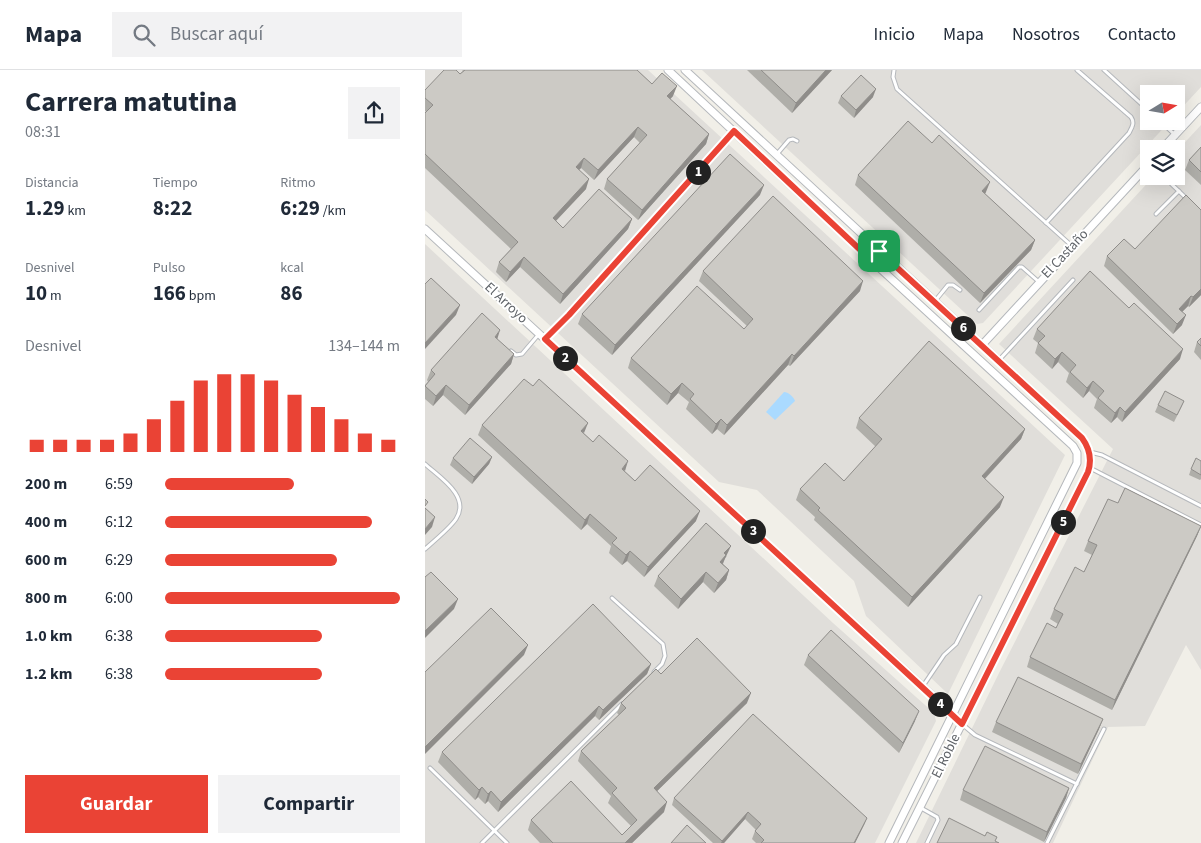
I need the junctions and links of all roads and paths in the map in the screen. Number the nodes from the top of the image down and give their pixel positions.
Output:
1 (668, 70) edge
2 (685, 70) edge
3 (893, 70) edge
4 (1077, 70) edge
5 (1104, 70) edge
6 (1140, 103) edge
7 (1201, 107) edge
8 (1170, 130) edge
9 (734, 131) junction
10 (1175, 135) junction
11 (1170, 140) edge
12 (797, 141) dead end
13 (776, 155) junction
14 (1140, 174) edge
15 (1173, 185) edge
16 (1179, 191) junction
17 (1190, 202) edge
18 (1156, 214) dead end
19 (1046, 223) junction
20 (425, 229) edge
21 (1073, 246) junction
22 (879, 251) junction
23 (871, 260) junction
24 (1073, 280) dead end
25 (1039, 283) junction
26 (960, 290) dead end
27 (934, 302) junction
28 (979, 310) dead end
29 (542, 336) junction
30 (982, 345) junction
31 (511, 351) edge
32 (998, 360) junction
33 (1090, 452) junction
34 (1077, 453) junction
35 (425, 464) edge
36 (1089, 468) junction
37 (1201, 506) edge
38 (1201, 525) edge
39 (425, 550) edge
40 (980, 597) dead end
41 (612, 598) dead end
42 (648, 678) edge
43 (922, 687) junction
44 (627, 698) edge
45 (952, 715) junction
46 (962, 724) junction
47 (1104, 729) edge
48 (430, 768) dead end
49 (1077, 784) junction
50 (920, 808) junction
51 (495, 831) junction
52 (482, 843) edge
53 (507, 843) edge
54 (889, 843) edge
55 (902, 843) edge
56 (927, 843) edge
57 (1047, 843) edge

1 - 9 street
2 - 13 street
3 - 19 lane
4 - 19 lane
5 - 6 lane
7 - 10 street
8 - 10 lane
9 - 23 street
9 - 29 lane
10 - 11 street
12 - 13 lane
13 - 22 street
14 - 21 street, El Castaño
15 - 16 lane
16 - 17 lane
16 - 18 lane
19 - 21 lane
20 - 29 street, El Arroyo
21 - 25 street, El Castaño
22 - 23 street
22 - 27 street
23 - 34 street
24 - 32 lane
25 - 28 lane
25 - 30 street, El Castaño
26 - 27 lane
27 - 30 street
29 - 31 lane
29 - 43 street, El Arroyo
30 - 32 street
32 - 33 street
33 - 34 street
33 - 36 street, El Roble
33 - 37 lane
34 - 45 street, El Roble
35 - 39 lane
36 - 38 lane
36 - 46 street, El Roble
40 - 43 lane
41 - 42 lane
43 - 45 street, El Arroyo
44 - 51 lane
45 - 46 street, El Arroyo
45 - 54 street, El Roble
46 - 49 lane
46 - 50 street, El Roble
47 - 49 lane
48 - 51 lane
49 - 57 lane
50 - 55 street, El Roble
50 - 56 lane
51 - 52 lane
51 - 53 lane

